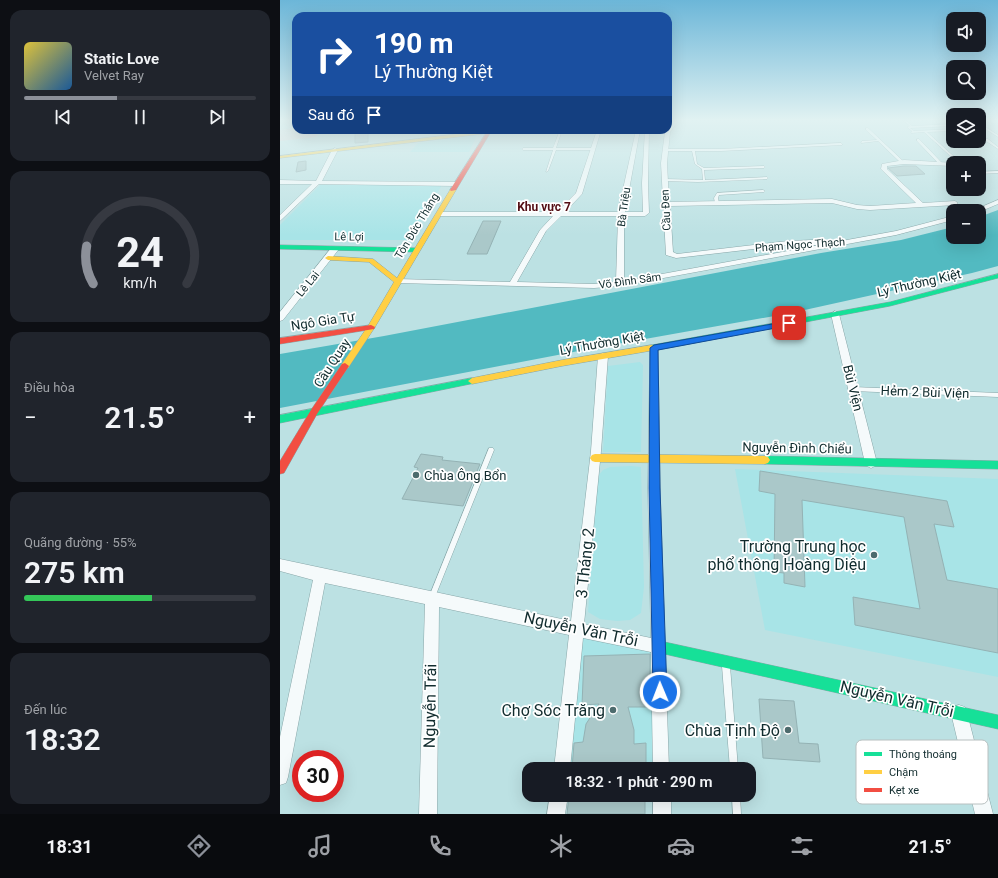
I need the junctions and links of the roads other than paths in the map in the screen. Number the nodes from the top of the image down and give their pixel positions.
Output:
1 (330, 159) edge
2 (472, 159) edge
3 (551, 159) edge
4 (590, 159) edge
5 (632, 159) edge
6 (646, 159) edge
7 (665, 159) edge
8 (695, 159) edge
9 (899, 159) edge
10 (936, 159) edge
11 (902, 162) junction
12 (941, 164) junction
13 (946, 164) edge
14 (764, 167) dead end
15 (703, 169) junction
16 (547, 171) dead end
17 (998, 172) edge
18 (986, 173) edge
19 (767, 178) dead end
20 (665, 180) junction
21 (704, 180) junction
22 (280, 182) edge
23 (318, 182) junction
24 (456, 184) junction
25 (763, 192) dead end
26 (955, 202) dead end
27 (998, 202) edge
28 (717, 203) junction
29 (666, 204) junction
30 (921, 205) junction
31 (280, 207) edge
32 (986, 207) edge
33 (292, 208) junction
34 (439, 214) junction
35 (557, 214) junction
36 (622, 214) junction
37 (280, 219) edge
38 (946, 220) edge
39 (836, 244) junction
40 (280, 247) edge
41 (335, 249) junction
42 (417, 250) junction
43 (669, 253) joint
44 (328, 258) junction
45 (998, 276) edge
46 (397, 281) junction
47 (512, 284) junction
48 (620, 284) junction
49 (835, 314) junction
50 (280, 318) edge
51 (368, 331) junction
52 (280, 341) edge
53 (654, 348) junction
54 (603, 356) junction
55 (853, 389) junction
56 (998, 395) edge
57 (317, 410) junction
58 (280, 419) edge
59 (491, 450) dead end
60 (595, 458) junction
61 (654, 458) junction
62 (871, 463) junction
63 (998, 465) edge
64 (280, 470) edge
65 (280, 564) edge
66 (320, 575) junction
67 (432, 598) junction
68 (578, 629) junction
69 (660, 646) junction
70 (726, 661) junction
71 (959, 713) junction
72 (998, 722) edge
73 (966, 740) edge
74 (563, 762) edge
75 (661, 762) edge
76 (733, 762) edge
77 (280, 777) edge
78 (558, 802) edge
79 (662, 802) edge
80 (736, 802) edge
81 (982, 804) edge
82 (428, 814) edge
83 (556, 814) edge
84 (662, 814) edge
85 (737, 814) edge
86 (984, 814) edge

1 - 23 street
2 - 24 street, Tôn Đức Thắng
3 - 16 lane
4 - 35 street
5 - 36 street, Bà Triệu
6 - 36 street
7 - 20 street, Cầu Đen
8 - 15 lane
9 - 11 lane
10 - 12 lane
11 - 12 street
11 - 30 street
12 - 13 street
14 - 15 lane
15 - 21 lane
17 - 18 lane
19 - 21 lane
20 - 21 lane
20 - 29 street, Cầu Đen
22 - 23 street
23 - 24 street
23 - 33 street
24 - 34 street, Tôn Đức Thắng
25 - 28 lane
26 - 30 street
27 - 32 street
28 - 29 street
28 - 30 street
29 - 43 street, Cầu Đen
31 - 33 street
33 - 37 street
34 - 35 street
34 - 42 street, Tôn Đức Thắng
35 - 36 street
35 - 47 street
36 - 48 street, Bà Triệu
38 - 39 street, Phạm Ngọc Thạch
39 - 43 street, Phạm Ngọc Thạch
39 - 48 street, Võ Đình Sâm
40 - 41 street, Lê Lợi
41 - 42 street, Lê Lợi
41 - 44 street, Lê Lai
42 - 46 street, Tôn Đức Thắng
44 - 46 street
44 - 50 street, Lê Lai
45 - 49 street, Lý Thường Kiệt
46 - 47 street, Võ Đình Sâm
46 - 51 street, Tôn Đức Thắng
47 - 48 street, Võ Đình Sâm
49 - 53 street, Lý Thường Kiệt
49 - 55 street, Bùi Viện
51 - 52 street, Ngô Gia Tự
51 - 57 street, Cầu Quay
53 - 54 street, Lý Thường Kiệt
53 - 61 street
54 - 57 street, Lý Thường Kiệt
54 - 60 street, 3 Tháng 2
55 - 56 lane, Hẻm 2 Bùi Viện
55 - 62 street, Bùi Viện
57 - 58 street, Lý Thường Kiệt
57 - 64 street, Cầu Quay
59 - 67 lane
60 - 61 street, Nguyễn Đình Chiểu
60 - 68 street, 3 Tháng 2
61 - 62 street, Nguyễn Đình Chiểu
61 - 69 street
62 - 63 street, Nguyễn Đình Chiểu
65 - 66 street, Nguyễn Văn Trỗi
66 - 67 street, Nguyễn Văn Trỗi
66 - 77 street
67 - 68 street, Nguyễn Văn Trỗi
67 - 82 street, Nguyễn Trãi
68 - 69 street, Nguyễn Văn Trỗi
68 - 74 street, 3 Tháng 2
69 - 70 street, Nguyễn Văn Trỗi
69 - 75 street
70 - 71 street, Nguyễn Văn Trỗi
70 - 76 lane
71 - 72 street, Nguyễn Văn Trỗi
71 - 73 street
78 - 83 street
79 - 84 street
80 - 85 lane
81 - 86 street

